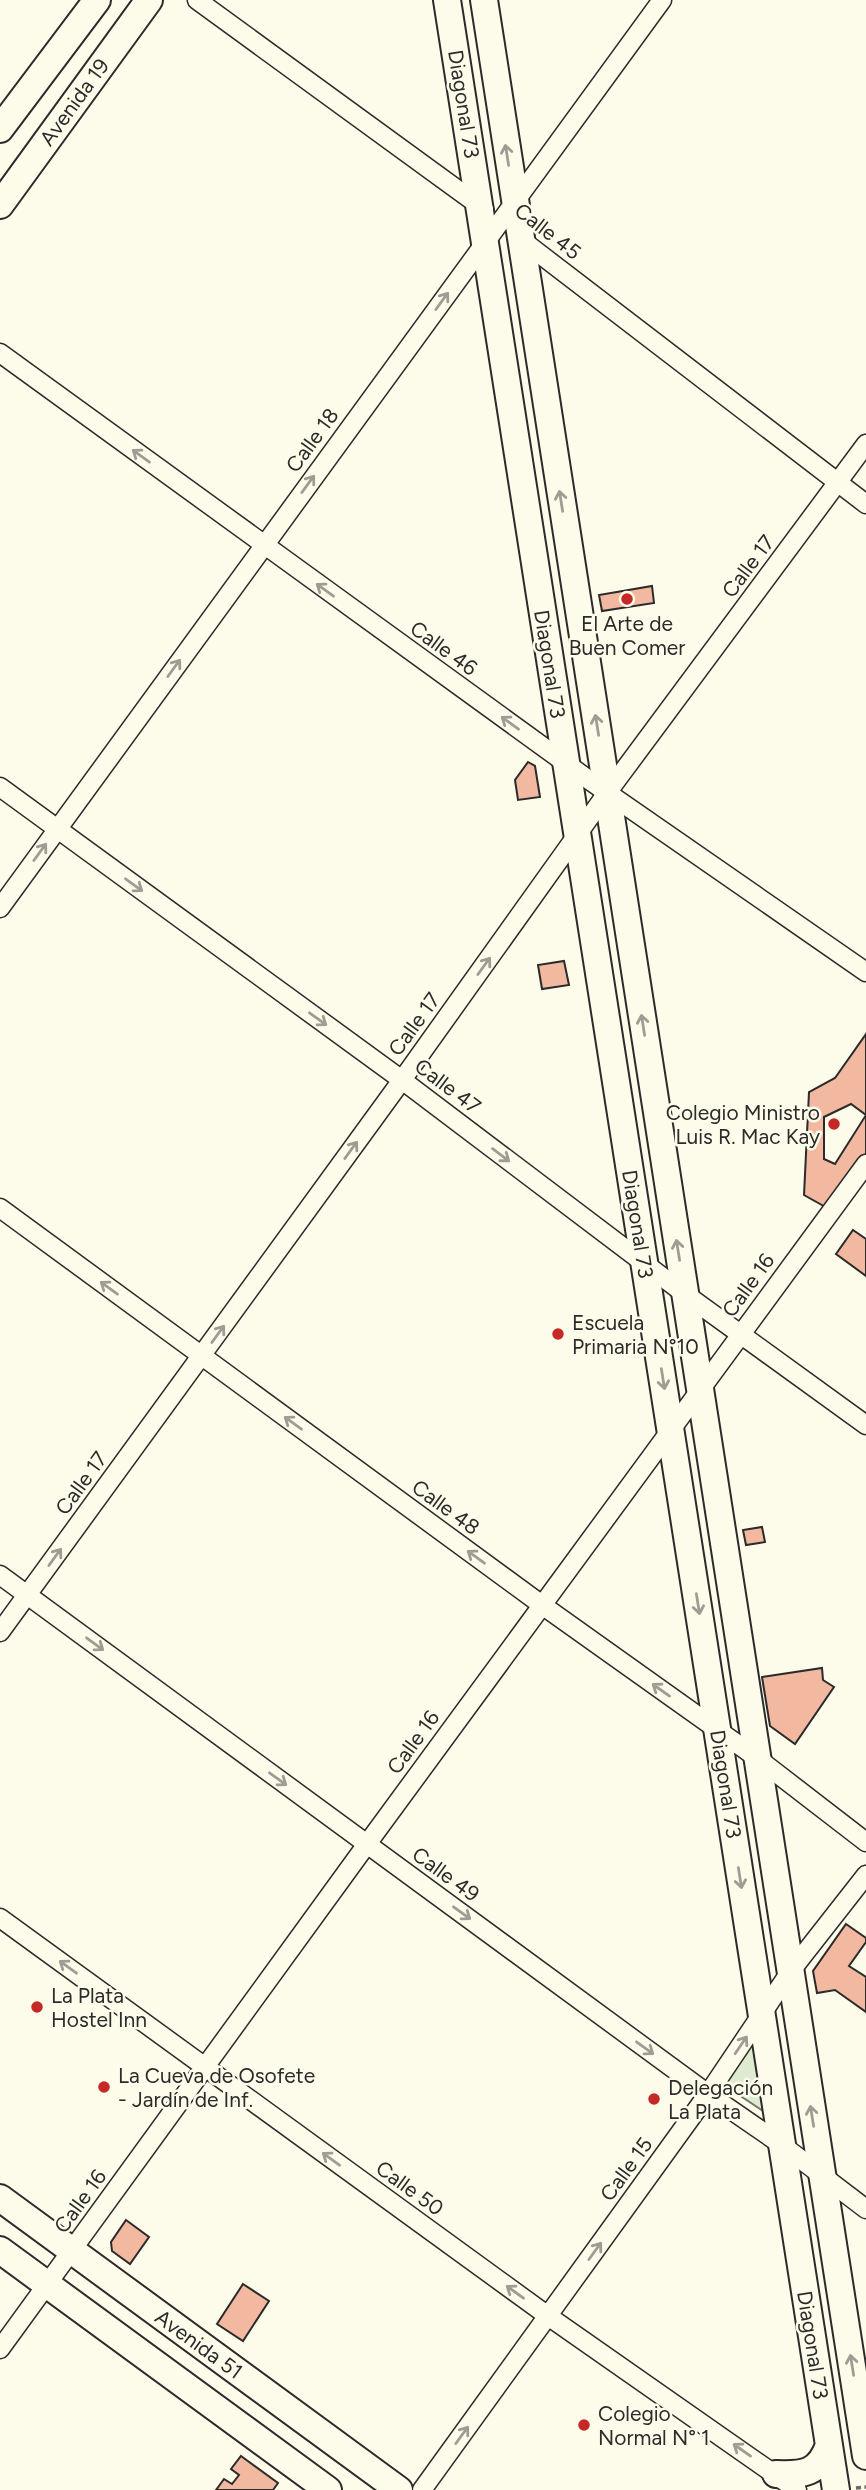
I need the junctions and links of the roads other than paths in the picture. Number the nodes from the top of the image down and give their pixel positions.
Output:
1 (97, 0) edge
2 (149, 0) edge
3 (197, 0) edge
4 (447, 0) edge
5 (484, 0) edge
6 (662, 0) edge
7 (0, 129) edge
8 (0, 205) edge
9 (494, 218) junction
10 (520, 239) junction
11 (0, 353) edge
12 (866, 444) edge
13 (837, 483) junction
14 (866, 504) edge
15 (263, 546) junction
16 (565, 763) junction
17 (0, 787) edge
18 (607, 793) junction
19 (57, 829) junction
20 (576, 838) junction
21 (0, 908) edge
22 (866, 972) edge
23 (402, 1080) junction
24 (866, 1164) edge
25 (0, 1209) edge
26 (645, 1264) junction
27 (685, 1294) junction
28 (741, 1334) junction
29 (202, 1356) junction
30 (699, 1390) junction
31 (866, 1425) edge
32 (671, 1432) junction
33 (0, 1575) edge
34 (27, 1595) junction
35 (542, 1605) junction
36 (0, 1632) edge
37 (717, 1729) junction
38 (757, 1758) junction
39 (866, 1842) edge
40 (367, 1844) junction
41 (866, 1875) edge
42 (0, 1918) edge
43 (790, 1972) junction
44 (761, 2015) junction
45 (205, 2067) junction
46 (708, 2094) junction
47 (782, 2145) junction
48 (822, 2177) junction
49 (0, 2198) edge
50 (866, 2209) edge
51 (0, 2250) edge
52 (72, 2251) junction
53 (47, 2284) junction
54 (548, 2316) junction
55 (0, 2349) edge
56 (828, 2445) junction
57 (866, 2456) edge
58 (776, 2474) junction
59 (328, 2490) edge
60 (399, 2490) edge
61 (422, 2490) edge
62 (797, 2490) edge
63 (836, 2490) edge

1 - 7 main road, Avenida 19
2 - 8 main road, Avenida 19
3 - 9 street
4 - 9 main road, Diagonal 73
9 -> 5 main road, Diagonal 73
6 - 9 street, Calle 18
9 - 10 main road, Diagonal 73
15 -> 9 street, Calle 18
9 - 16 main road, Diagonal 73
10 - 13 street, Calle 45
18 -> 10 main road, Diagonal 73
15 -> 11 street, Calle 46
12 - 13 street, Calle 17
13 - 14 street, Calle 45
13 - 18 street, Calle 17
16 -> 15 street, Calle 46
19 -> 15 street, Calle 18
16 - 18 street, Calle 46
16 - 20 main road, Diagonal 73
17 - 19 street, Calle 47
18 - 20 street, Calle 17
18 - 22 street, Calle 46
27 -> 18 main road, Diagonal 73
21 -> 19 street, Calle 18
19 -> 23 street, Calle 47
23 -> 20 street, Calle 17
20 - 26 main road, Diagonal 73
23 -> 26 street, Calle 47
29 -> 23 street, Calle 17
24 - 28 street, Calle 16
29 -> 25 street, Calle 48
26 - 27 street, Calle 47
26 -> 32 main road, Diagonal 73
27 - 28 street, Calle 47
27 - 30 main road, Diagonal 73
28 - 30 street, Calle 16
28 - 31 street, Calle 47
34 -> 29 street, Calle 17
35 -> 29 street, Calle 48
30 - 32 street, Calle 16
30 - 38 main road, Diagonal 73
32 - 35 street, Calle 16
32 -> 37 main road, Diagonal 73
33 - 34 street, Calle 49
34 - 36 street, Calle 17
34 -> 40 street, Calle 49
37 -> 35 street, Calle 48
35 - 40 street, Calle 16
37 - 38 street, Calle 48
37 -> 44 main road, Diagonal 73
38 - 39 street, Calle 48
38 - 43 main road, Diagonal 73
40 - 45 street, Calle 16
40 -> 46 street, Calle 49
41 - 43 street, Calle 15
45 -> 42 street, Calle 50
43 - 44 street, Calle 15
48 -> 43 main road, Diagonal 73
46 -> 44 street, Calle 15
44 - 47 main road, Diagonal 73
45 - 52 street, Calle 16
54 -> 45 street, Calle 50
46 - 47 street, Calle 49
54 -> 46 street, Calle 15
47 - 48 street, Calle 49
47 - 56 main road, Diagonal 73
48 - 50 street, Calle 49
57 -> 48 main road, Diagonal 73
49 - 52 main road, Avenida 51
51 - 53 main road, Avenida 51
52 - 53 street, Calle 16
52 - 60 main road, Avenida 51
53 - 55 street, Calle 16
53 - 59 main road, Avenida 51
58 -> 54 street, Calle 50
61 -> 54 street, Calle 15
56 - 58 main road
56 - 63 main road, Diagonal 73
58 - 62 street, Calle 50

